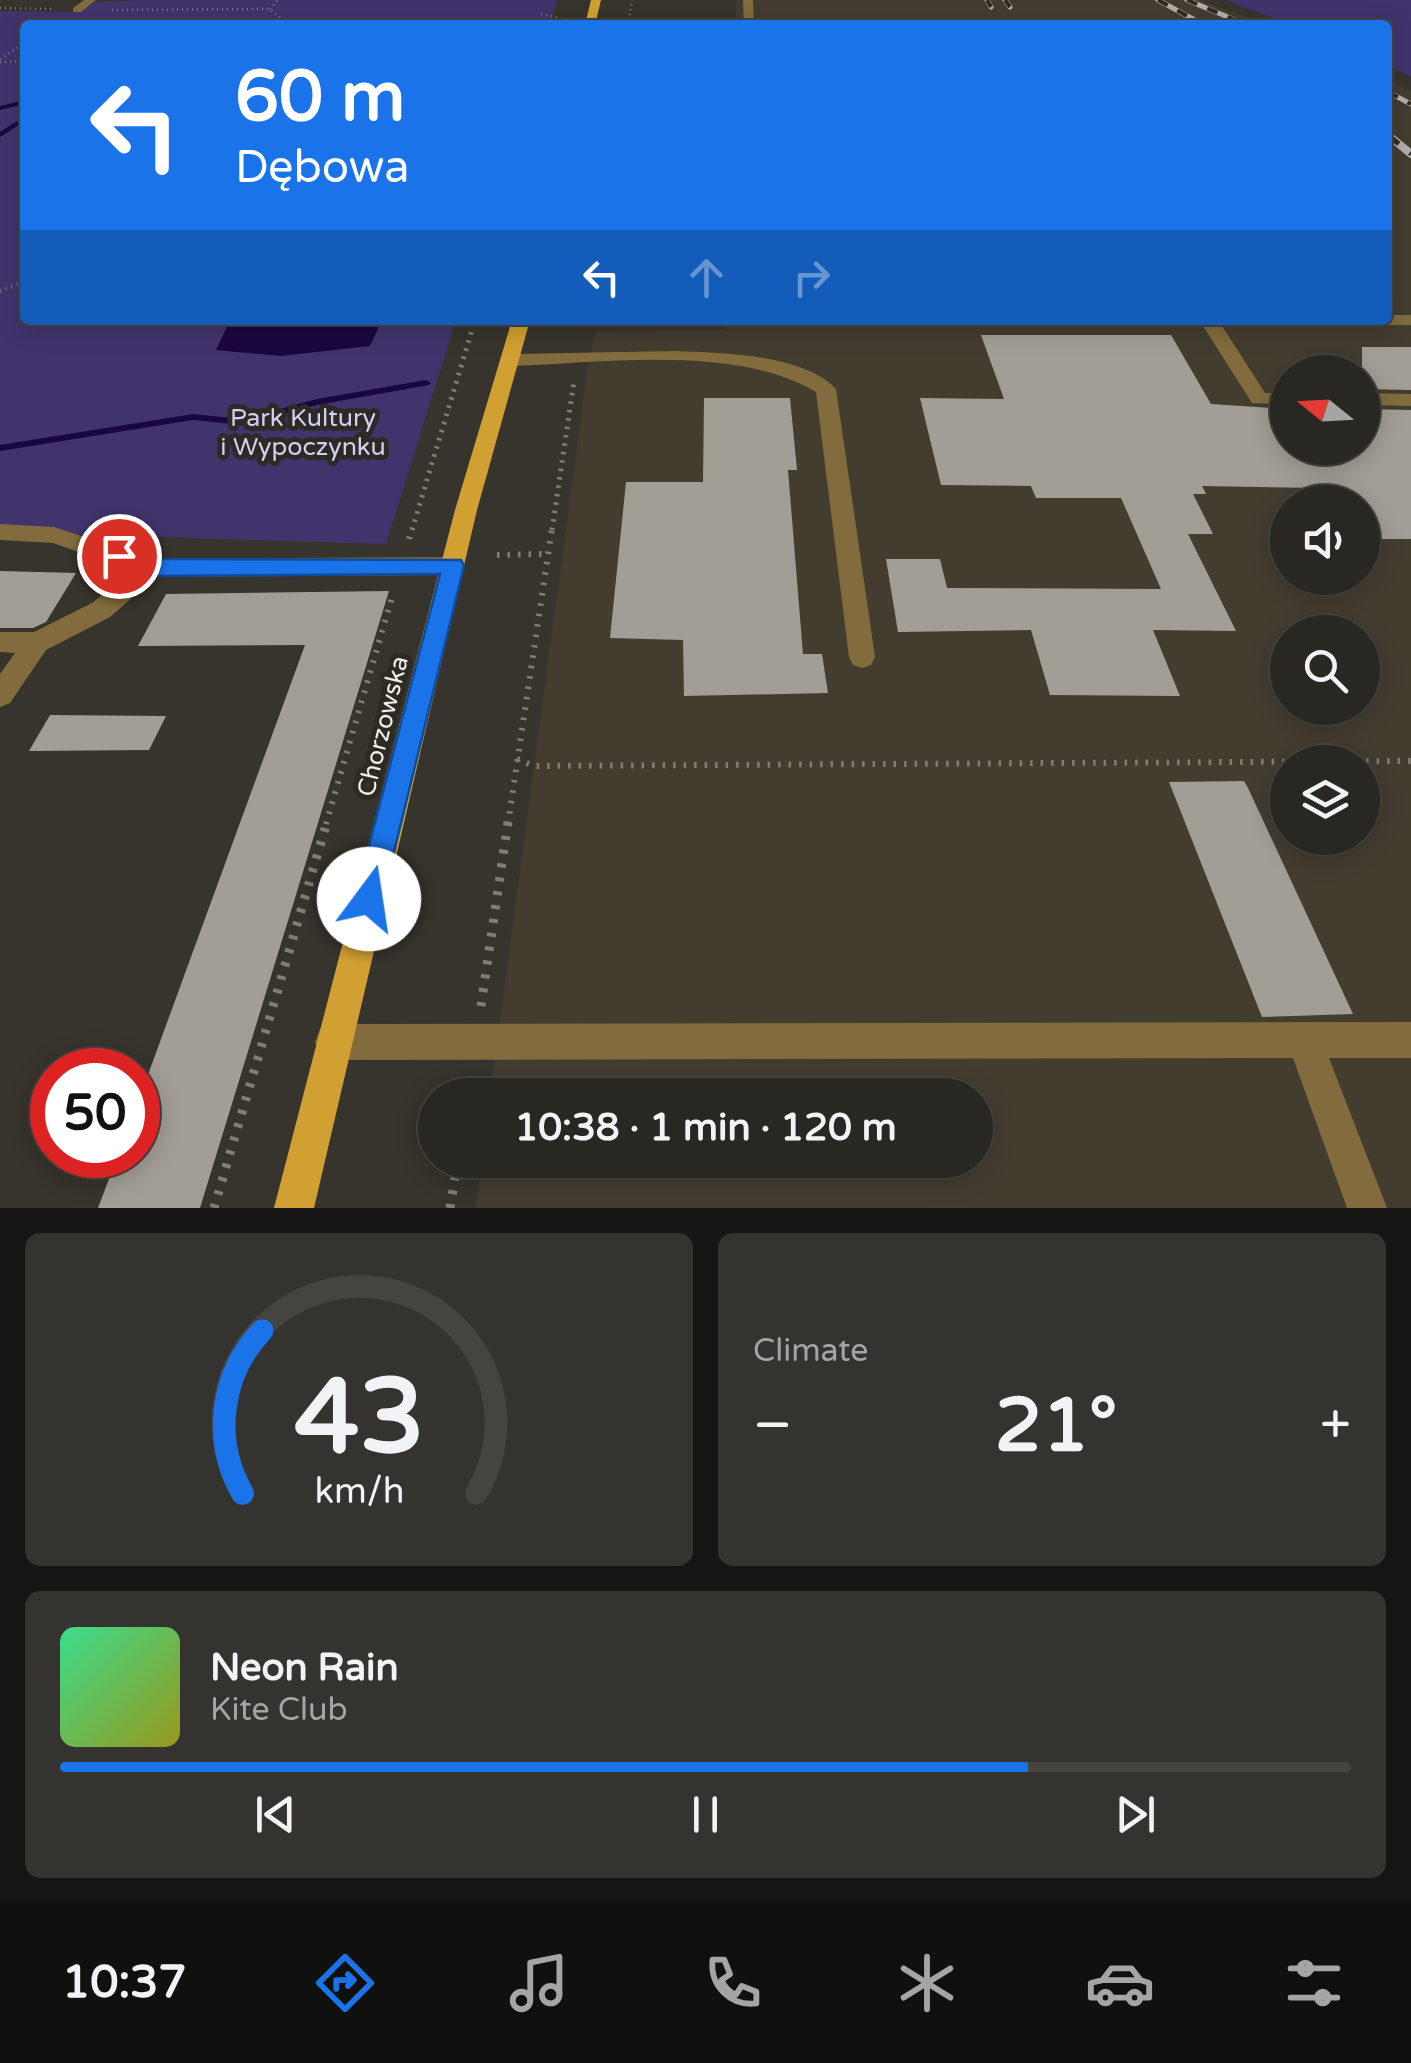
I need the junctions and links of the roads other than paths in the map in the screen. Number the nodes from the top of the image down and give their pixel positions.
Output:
1 (91, 0) edge
2 (77, 10) road end
3 (520, 325) edge
4 (1212, 325) edge
5 (512, 360) junction
6 (1270, 399) edge
7 (1380, 400) edge
8 (1411, 400) edge
9 (0, 532) edge
10 (453, 566) junction
11 (151, 568) junction
12 (0, 642) edge
13 (37, 643) junction
14 (862, 657) dead end
15 (0, 695) edge
16 (1304, 1040) junction
17 (1411, 1040) edge
18 (333, 1042) junction
19 (294, 1208) edge
20 (1367, 1208) edge

1 - 2 street
3 - 5 main road, Chorzowska
4 - 6 street
5 - 10 main road, Chorzowska
5 - 14 street
7 - 8 street
9 - 11 street
10 - 11 street
10 - 18 main road, Chorzowska
11 - 13 street
12 - 13 street
13 - 15 street
16 - 17 street
16 - 18 street
16 - 20 street
18 - 19 main road, Chorzowska

